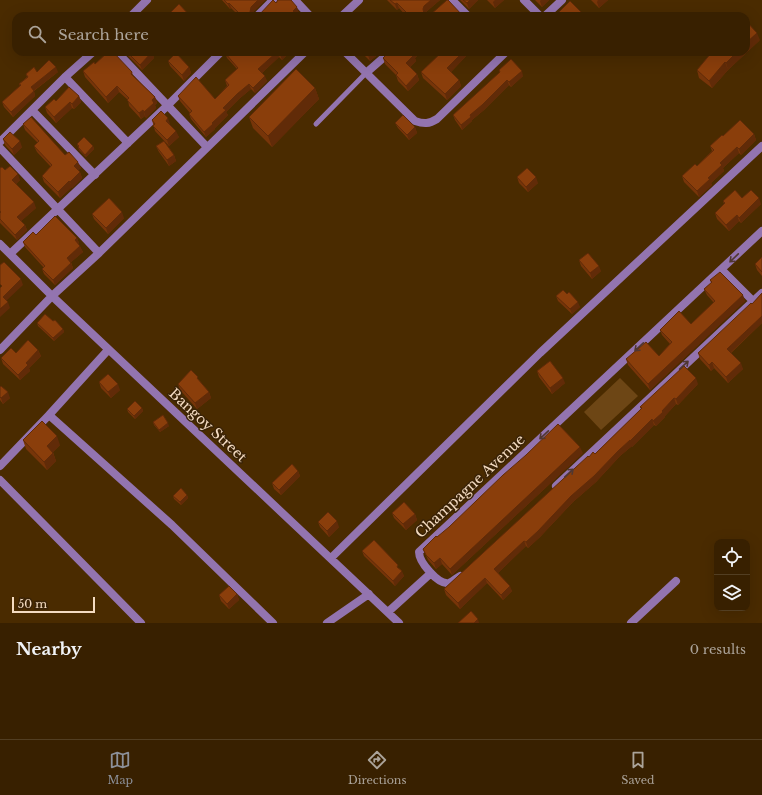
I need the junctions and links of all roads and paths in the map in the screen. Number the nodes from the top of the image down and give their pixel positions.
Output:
1 (147, 0) edge
2 (273, 0) edge
3 (295, 0) edge
4 (359, 0) edge
5 (452, 0) edge
6 (524, 0) edge
7 (562, 0) edge
8 (135, 12) edge
9 (261, 12) edge
10 (306, 12) edge
11 (346, 12) edge
12 (464, 12) edge
13 (536, 12) edge
14 (548, 12) edge
15 (88, 56) edge
16 (121, 56) edge
17 (217, 56) edge
18 (301, 56) edge
19 (349, 56) edge
20 (385, 56) edge
21 (501, 56) edge
22 (366, 73) junction
23 (65, 77) junction
24 (167, 106) junction
25 (32, 110) junction
26 (316, 124) dead end
27 (0, 142) edge
28 (128, 143) junction
29 (762, 146) edge
30 (207, 147) junction
31 (0, 148) edge
32 (95, 176) junction
33 (58, 210) junction
34 (762, 231) edge
35 (0, 244) edge
36 (99, 253) junction
37 (10, 254) junction
38 (722, 270) junction
39 (762, 292) edge
40 (52, 296) junction
41 (753, 301) junction
42 (0, 350) edge
43 (108, 350) junction
44 (49, 415) junction
45 (0, 466) edge
46 (0, 480) edge
47 (548, 492) edge
48 (331, 558) junction
49 (467, 569) edge
50 (431, 573) junction
51 (676, 581) dead end
52 (369, 594) junction
53 (388, 612) junction
54 (141, 623) edge
55 (273, 623) edge
56 (326, 623) edge
57 (399, 623) edge
58 (631, 623) edge

1 - 8 street
2 - 9 street
3 - 10 street
4 - 11 street
5 - 12 street
6 - 13 street
7 - 14 street
15 - 23 street
16 - 24 street
17 - 24 street
18 - 30 street
19 - 22 street
20 - 22 street
21 - 22 street
22 - 26 lane
23 - 25 street
23 - 28 street
24 - 28 street
24 - 30 street
25 - 27 street
25 - 32 street
28 - 32 street
29 - 48 street
30 - 36 street
31 - 33 street
32 - 33 street
33 - 36 street
33 - 37 street
34 -> 38 street, Champagne Avenue
35 - 37 street, Bangoy Street
36 - 40 street
37 - 40 street, Bangoy Street
38 - 41 street
38 -> 50 street, Champagne Avenue
39 - 41 street
40 - 42 street
40 - 43 street, Bangoy Street
47 -> 41 street
43 - 44 street
43 - 48 street, Bangoy Street
44 - 45 street
44 - 55 street
46 - 54 street
48 - 52 street, Bangoy Street
49 - 50 street, Champagne Avenue
50 - 53 street
51 - 58 street
52 - 53 street, Bangoy Street
52 - 56 street
53 - 57 street, Bangoy Street

